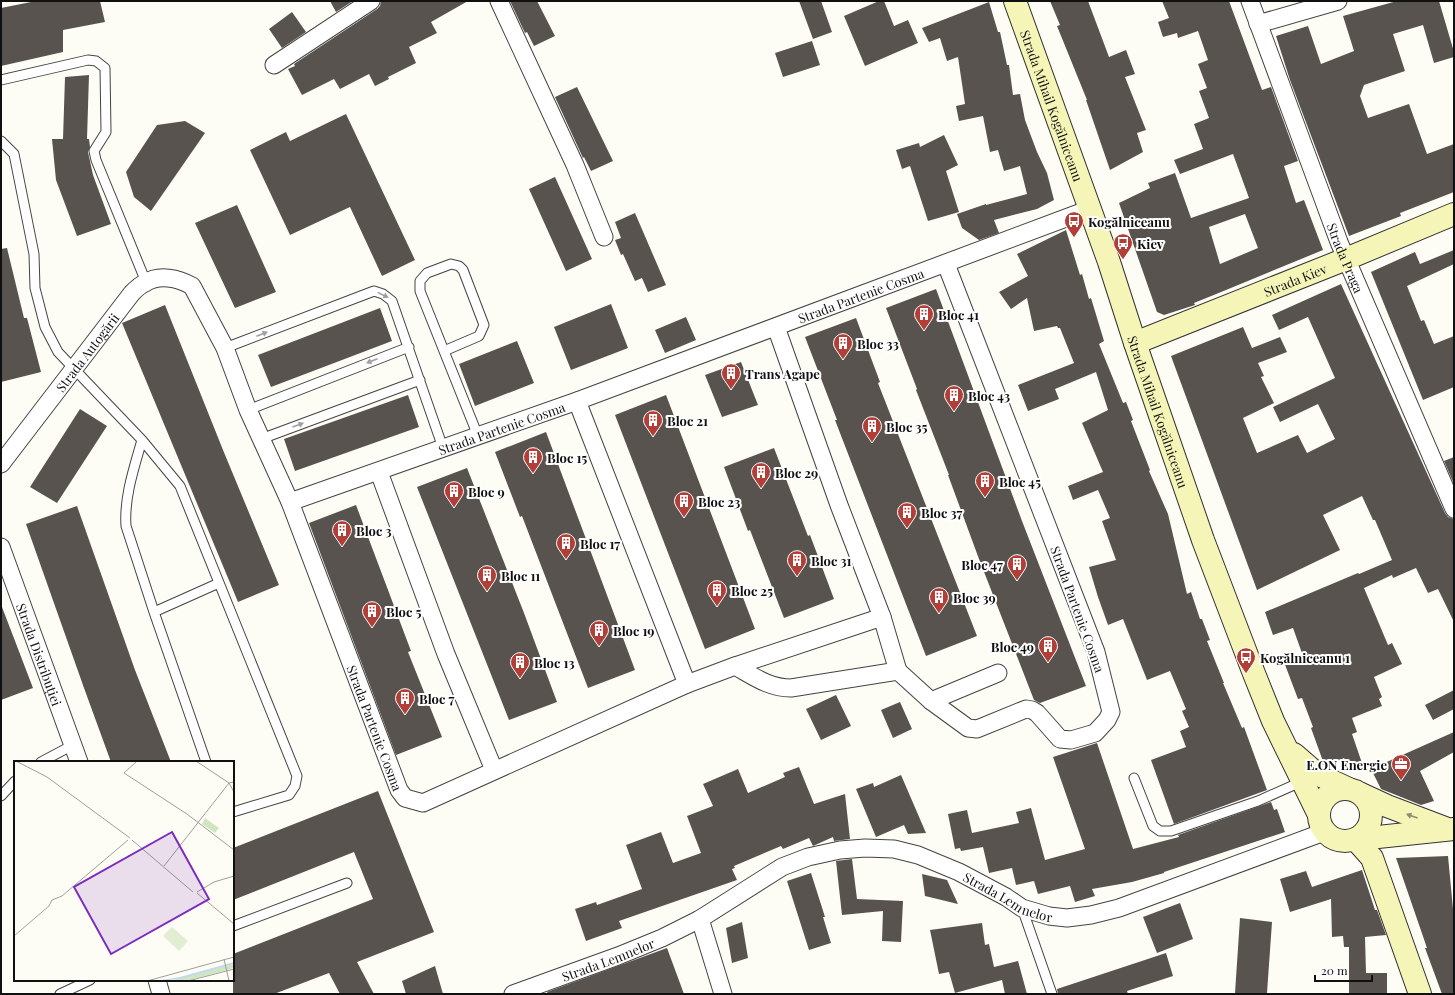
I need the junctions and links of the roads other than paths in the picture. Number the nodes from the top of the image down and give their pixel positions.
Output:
1 (371, 1) edge
2 (499, 1) edge
3 (1015, 1) edge
4 (1250, 1) edge
5 (1338, 1) edge
6 (1258, 24) junction
7 (274, 65) dead end
8 (1, 80) edge
9 (1, 141) edge
10 (1090, 209) junction
11 (1454, 214) edge
12 (604, 237) dead end
13 (1346, 259) junction
14 (946, 264) junction
15 (146, 282) junction
16 (192, 286) joint
17 (776, 327) junction
18 (1135, 343) junction
19 (408, 347) junction
20 (225, 348) junction
21 (444, 351) junction
22 (74, 369) junction
23 (420, 380) junction
24 (577, 401) junction
25 (248, 410) junction
26 (478, 436) junction
27 (261, 439) junction
28 (142, 440) junction
29 (443, 448) junction
30 (1, 464) edge
31 (379, 472) junction
32 (290, 502) junction
33 (1453, 505) edge
34 (1, 546) edge
35 (219, 583) junction
36 (154, 612) junction
37 (882, 616) junction
38 (735, 666) junction
39 (898, 671) junction
40 (998, 674) dead end
41 (687, 684) junction
42 (931, 701) junction
43 (72, 745) junction
44 (1285, 746) junction
45 (43, 761) edge
46 (79, 761) edge
47 (206, 761) edge
48 (494, 770) junction
49 (1134, 778) dead end
50 (1303, 781) junction
51 (14, 782) edge
52 (1355, 792) junction
53 (1, 796) edge
54 (234, 812) edge
55 (1322, 824) junction
56 (1451, 829) edge
57 (1357, 839) junction
58 (347, 883) dead end
59 (1022, 908) junction
60 (700, 919) junction
61 (234, 926) edge
62 (88, 981) edge
63 (157, 981) edge
64 (60, 994) edge
65 (161, 994) edge
66 (513, 994) edge
67 (723, 994) edge
68 (1052, 994) edge
69 (1420, 994) edge

1 - 7 street
2 - 12 street
3 - 10 main road, Strada Mihail Kogălniceanu
4 - 6 street, Strada Praga
5 - 6 street
6 - 13 street, Strada Praga
8 - 15 lane
9 - 22 lane
10 - 14 street, Strada Partenie Cosma
10 - 18 main road, Strada Mihail Kogălniceanu
11 - 13 main road, Strada Kiev
13 - 18 main road, Strada Kiev
13 - 33 street, Strada Praga
14 - 17 street, Strada Partenie Cosma
14 - 42 street, Strada Partenie Cosma
15 - 16 street, Strada Autogării
15 - 22 street, Strada Autogării
16 - 20 street, Strada Partenie Cosma
17 - 24 street, Strada Partenie Cosma
17 - 37 street
18 - 44 main road, Strada Mihail Kogălniceanu
20 -> 19 lane
19 - 23 lane
19 -> 25 lane
20 - 25 street, Strada Partenie Cosma
21 - 21 lane
21 - 26 lane
22 - 28 lane
22 - 30 street, Strada Autogării
27 -> 23 lane
23 - 29 lane
24 - 26 street, Strada Partenie Cosma
24 - 41 street, Strada Partenie Cosma
25 - 27 street, Strada Partenie Cosma
26 - 29 street, Strada Partenie Cosma
27 - 32 street, Strada Partenie Cosma
28 - 35 lane
28 - 36 lane
29 - 31 street, Strada Partenie Cosma
31 - 32 street, Strada Partenie Cosma
31 - 48 street
32 - 48 street, Strada Partenie Cosma
34 - 43 street, Strada Distribuției
35 - 36 lane
35 - 54 lane
36 - 47 lane
37 - 38 street, Strada Partenie Cosma
37 - 39 street
38 - 39 street
38 - 41 street, Strada Partenie Cosma
39 - 42 street, Strada Partenie Cosma
40 - 42 street
41 - 48 street, Strada Partenie Cosma
43 - 45 lane
43 - 46 street, Strada Distribuției
44 - 50 main road
44 - 52 main road, Strada Mihail Kogălniceanu
49 - 50 lane
50 - 55 main road
51 - 53 lane
52 - 55 main road
56 -> 52 main road, Strada Mihail Kogălniceanu
52 - 57 main road
55 - 57 main road
55 - 59 street, Strada Lemnelor
56 - 57 main road
57 - 69 main road
58 - 61 lane
59 - 60 street, Strada Lemnelor
59 - 68 lane
60 - 66 street, Strada Lemnelor
60 - 67 street
62 - 64 lane
63 - 65 street

